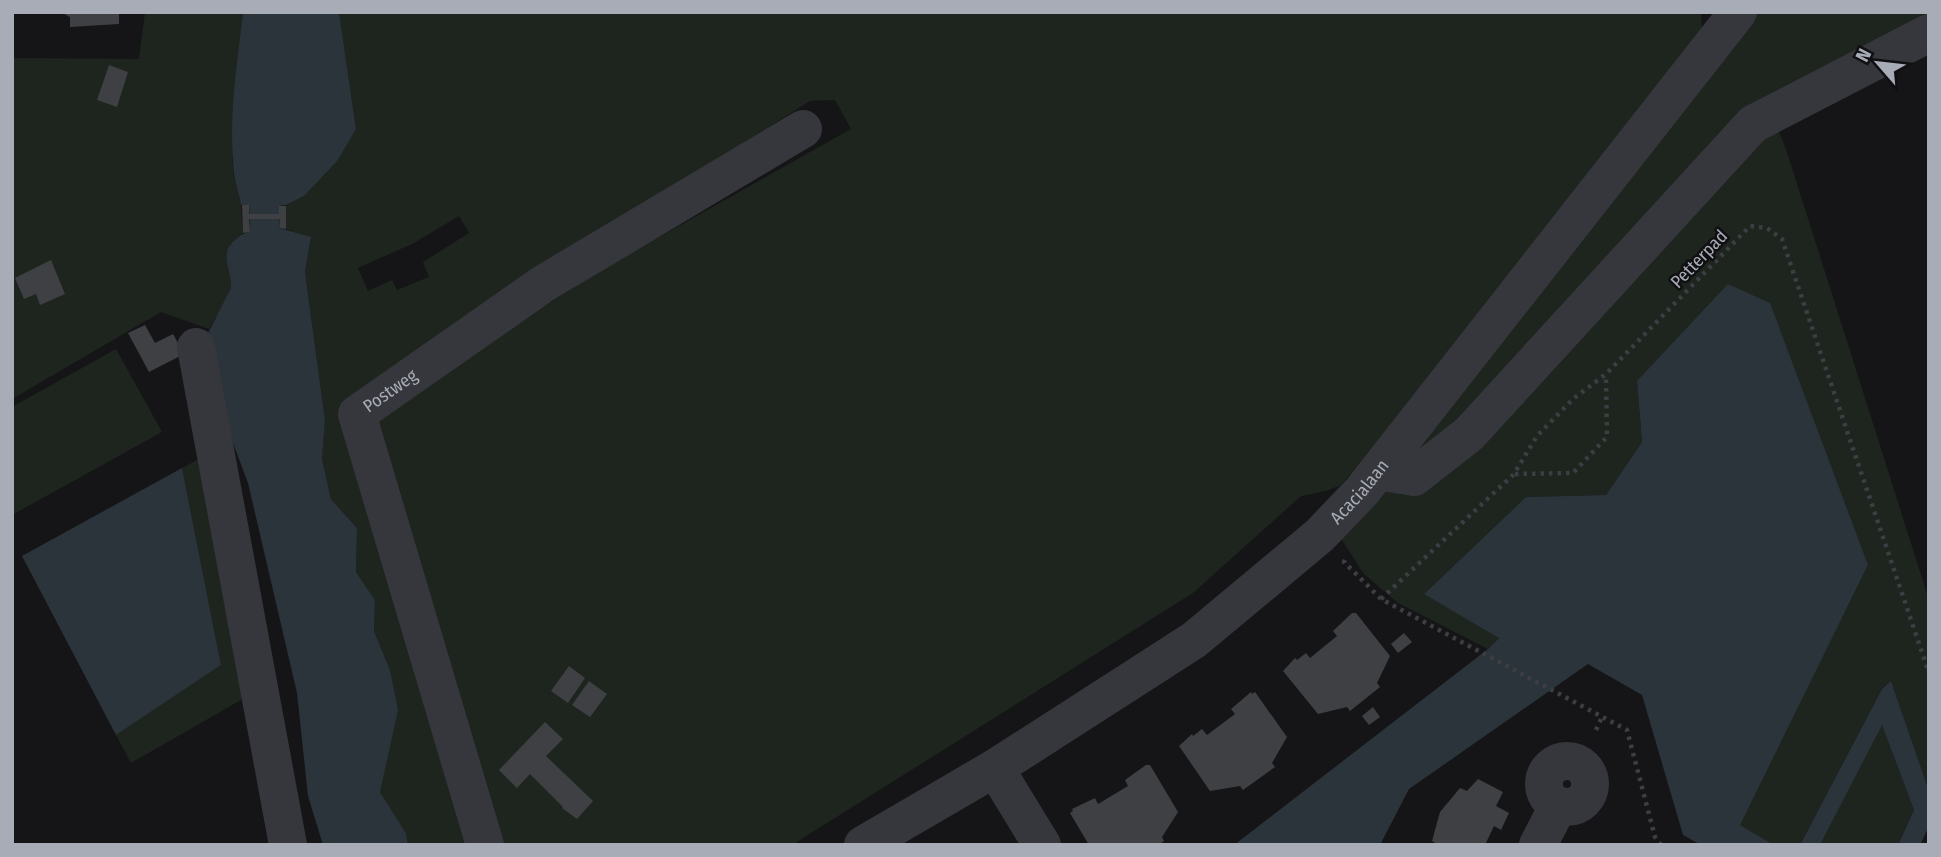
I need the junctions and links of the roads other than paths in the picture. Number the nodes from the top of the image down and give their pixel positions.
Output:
1 (1738, 12) edge
2 (1929, 33) edge
3 (803, 129) dead end
4 (196, 347) dead end
5 (1378, 471) junction
6 (995, 768) junction
7 (1558, 806) dead end
8 (288, 845) edge
9 (485, 845) edge
10 (863, 845) edge
11 (1042, 845) edge
12 (1538, 845) edge

1 - 5 street, Acacialaan
2 - 5 street
3 - 9 street, Postweg
4 - 8 street
5 - 6 street, Acacialaan
6 - 10 street, Acacialaan
6 - 11 street
7 - 12 street

